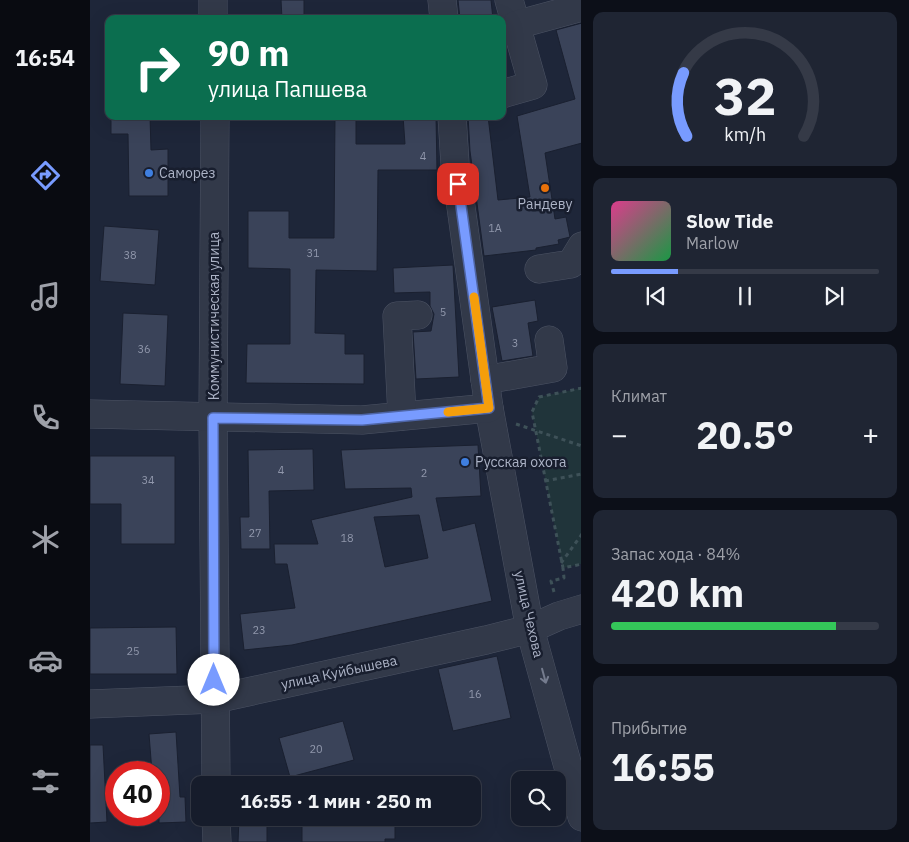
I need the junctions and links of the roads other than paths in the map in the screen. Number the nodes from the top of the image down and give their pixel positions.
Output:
1 (213, 0) edge
2 (442, 0) edge
3 (581, 7) edge
4 (512, 12) edge
5 (213, 15) edge
6 (444, 15) edge
7 (506, 93) edge
8 (215, 120) edge
9 (452, 120) edge
10 (581, 248) edge
11 (539, 269) dead end
12 (418, 315) dead end
13 (549, 340) dead end
14 (485, 380) junction
15 (490, 412) junction
16 (90, 414) edge
17 (402, 416) junction
18 (213, 418) junction
19 (581, 609) edge
20 (530, 629) junction
21 (215, 699) junction
22 (90, 704) edge
23 (216, 776) edge
24 (580, 803) edge
25 (216, 826) edge
26 (217, 842) edge

1 - 5 street
2 - 6 street
3 - 4 street
4 - 7 street
8 - 18 street, Коммунистическая улица
9 - 14 street, улица Чехова
10 - 11 street
12 - 17 street
13 - 14 street
14 - 15 street, улица Чехова
15 - 17 street
15 - 20 street, улица Чехова
16 - 18 street
17 - 18 street
18 - 21 street, Коммунистическая улица
19 - 20 street, улица Куйбышева
20 - 21 street, улица Куйбышева
20 -> 24 street, улица Чехова
21 - 22 street, улица Куйбышева
21 - 23 street, Коммунистическая улица
25 - 26 street

